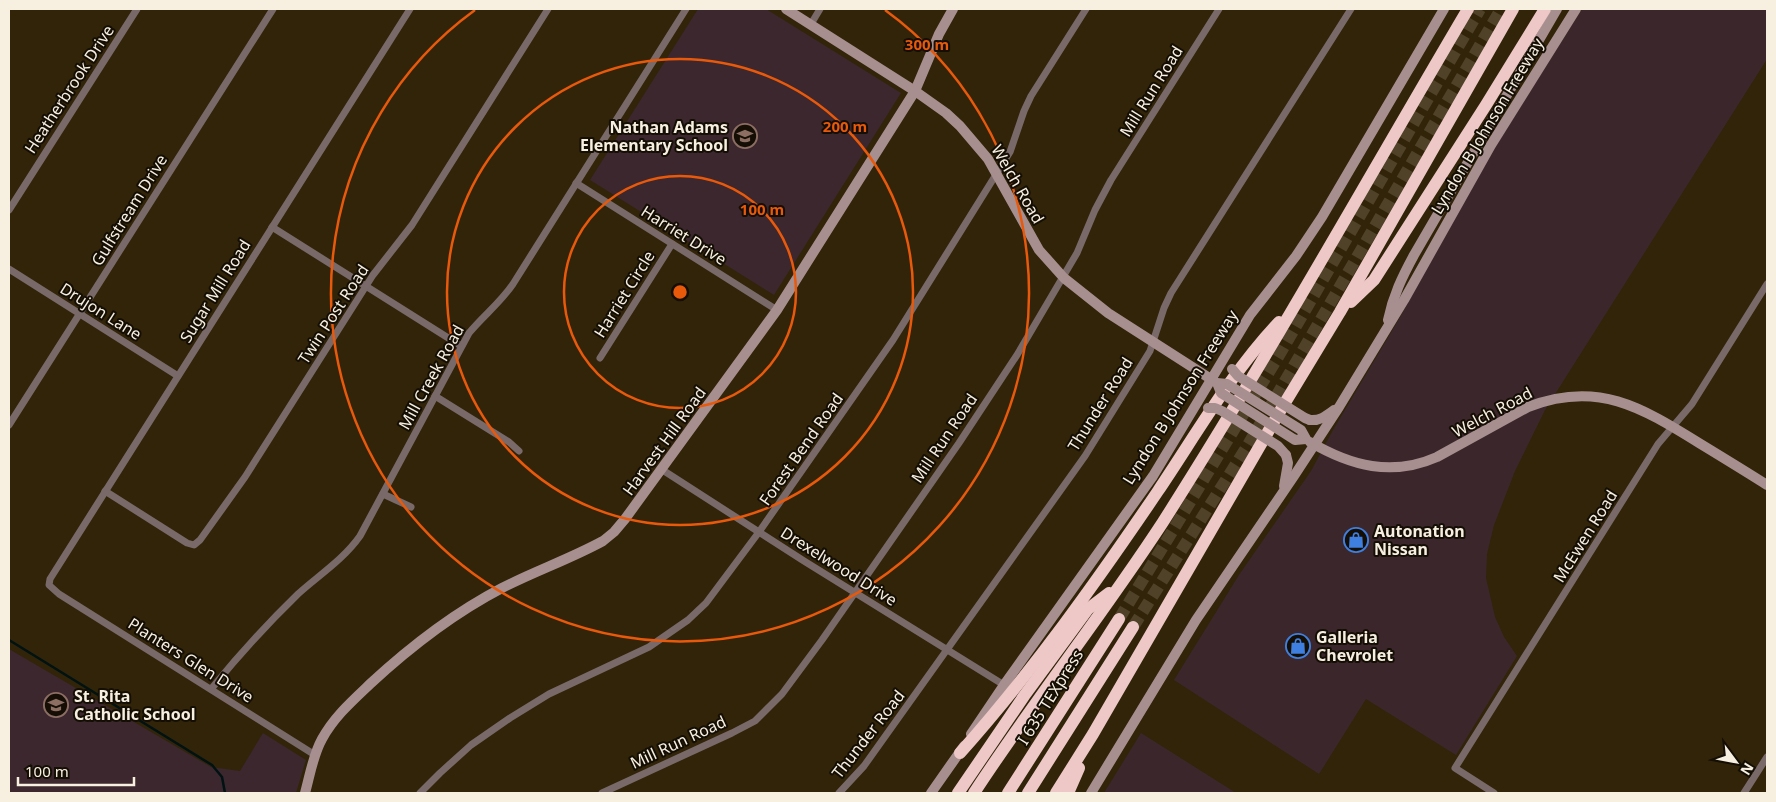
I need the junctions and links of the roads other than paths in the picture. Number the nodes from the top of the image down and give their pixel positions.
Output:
1 (137, 9) edge
2 (273, 9) edge
3 (410, 9) edge
4 (548, 9) edge
5 (686, 9) edge
6 (786, 9) edge
7 (820, 9) edge
8 (953, 9) edge
9 (1086, 9) edge
10 (1219, 9) edge
11 (1351, 9) edge
12 (1444, 9) edge
13 (1468, 9) edge
14 (1513, 9) edge
15 (1548, 9) edge
16 (1576, 9) edge
17 (811, 24) junction
18 (915, 91) junction
19 (997, 173) junction
20 (576, 183) junction
21 (9, 210) edge
22 (272, 227) junction
23 (672, 244) junction
24 (9, 269) edge
25 (1064, 278) junction
26 (1767, 284) edge
27 (366, 286) junction
28 (1295, 306) junction
29 (777, 310) junction
30 (1340, 312) junction
31 (80, 314) junction
32 (1387, 326) junction
33 (1238, 334) junction
34 (1153, 342) junction
35 (461, 346) junction
36 (600, 358) dead end
37 (178, 376) junction
38 (1214, 381) junction
39 (435, 396) junction
40 (1339, 407) junction
41 (1192, 412) junction
42 (9, 425) edge
43 (1672, 426) junction
44 (1310, 442) junction
45 (519, 451) dead end
46 (661, 469) junction
47 (1767, 485) edge
48 (105, 491) junction
49 (383, 494) junction
50 (1280, 496) junction
51 (411, 508) dead end
52 (759, 532) junction
53 (1119, 585) junction
54 (52, 589) joint
55 (854, 592) junction
56 (1119, 619) tunnel mouth
57 (1133, 628) tunnel mouth
58 (948, 650) junction
59 (1004, 685) junction
60 (212, 688) junction
61 (1093, 734) junction
62 (960, 753) junction
63 (315, 755) junction
64 (1767, 757) edge
65 (305, 793) edge
66 (420, 793) edge
67 (602, 793) edge
68 (839, 793) edge
69 (931, 793) edge
70 (958, 793) edge
71 (974, 793) edge
72 (1008, 793) edge
73 (1028, 793) edge
74 (1056, 793) edge
75 (1068, 793) edge
76 (1091, 793) edge
77 (1494, 793) edge
78 (1744, 793) edge

1 - 21 street, Heatherbrook Drive
2 - 31 street, Gulfstream Drive
3 - 22 street, Sugar Mill Road
4 - 27 street, Twin Post Road
5 - 20 street, Mill Creek Road
6 - 17 main road, Welch Road
7 - 17 street
8 - 18 main road, Harvest Hill Road
9 - 19 street, Forest Bend Road
10 - 25 street, Mill Run Road
11 - 34 street, Thunder Road
12 - 33 main road, Lyndon B Johnson Freeway
13 - 28 highway
14 - 30 highway, Lyndon B Johnson Freeway
15 - 30 highway
15 - 32 main road
16 - 32 main road, Lyndon B Johnson Freeway
17 - 18 main road, Welch Road
18 - 19 main road, Welch Road
18 - 29 main road, Harvest Hill Road
19 - 25 main road, Welch Road
19 - 52 street, Forest Bend Road
20 - 23 street, Harriet Drive
20 - 35 street, Mill Creek Road
22 - 27 street
22 - 37 street, Sugar Mill Road
23 - 29 street, Harriet Drive
23 - 36 street, Harriet Circle
24 - 31 street, Drujon Lane
25 - 34 main road, Welch Road
25 - 55 street, Mill Run Road
26 - 43 street, McEwen Road
27 - 35 street
27 - 48 street, Twin Post Road
28 - 53 highway
28 - 62 highway
29 - 46 main road, Harvest Hill Road
30 - 61 highway, Lyndon B Johnson Freeway
31 - 37 street, Drujon Lane
31 - 42 street, Gulfstream Drive
32 - 40 main road, Lyndon B Johnson Freeway
33 - 38 main road, Lyndon B Johnson Freeway
33 - 40 main road, bridge
34 - 38 main road, Welch Road
34 - 58 street, Thunder Road
35 - 39 street, Mill Creek Road
37 - 48 street, Sugar Mill Road
38 - 41 main road, Lyndon B Johnson Freeway
38 - 44 main road, Welch Road, bridge
39 - 45 street
39 - 49 street, Mill Creek Road
40 - 44 main road, Lyndon B Johnson Freeway
41 - 50 main road, bridge
41 - 59 main road, Lyndon B Johnson Freeway
43 - 44 main road, Welch Road
43 - 47 main road, Welch Road
43 - 77 street, McEwen Road
44 - 50 main road, Lyndon B Johnson Freeway
46 - 52 street, Drexelwood Drive
46 - 63 main road, Harvest Hill Road
48 - 54 street, Sugar Mill Road
49 - 51 street
49 - 60 street, Mill Creek Road
50 - 76 main road, Lyndon B Johnson Freeway
52 - 55 street, Drexelwood Drive
52 - 66 street, Forest Bend Road
53 - 70 highway
53 - 71 highway
54 - 60 street, Planters Glen Drive
55 - 58 street, Drexelwood Drive
55 - 67 street, Mill Run Road
56 - 72 highway, I 635 TEXpress
57 - 73 highway, I 635 TEXpress
58 - 59 street, Drexelwood Drive
58 - 68 street, Thunder Road
59 - 62 main road, Lyndon B Johnson Freeway
60 - 63 street, Planters Glen Drive
61 - 74 highway, Lyndon B Johnson Freeway
61 - 75 highway
62 - 69 main road, Lyndon B Johnson Freeway
63 - 65 main road, Harvest Hill Road
64 - 78 street

